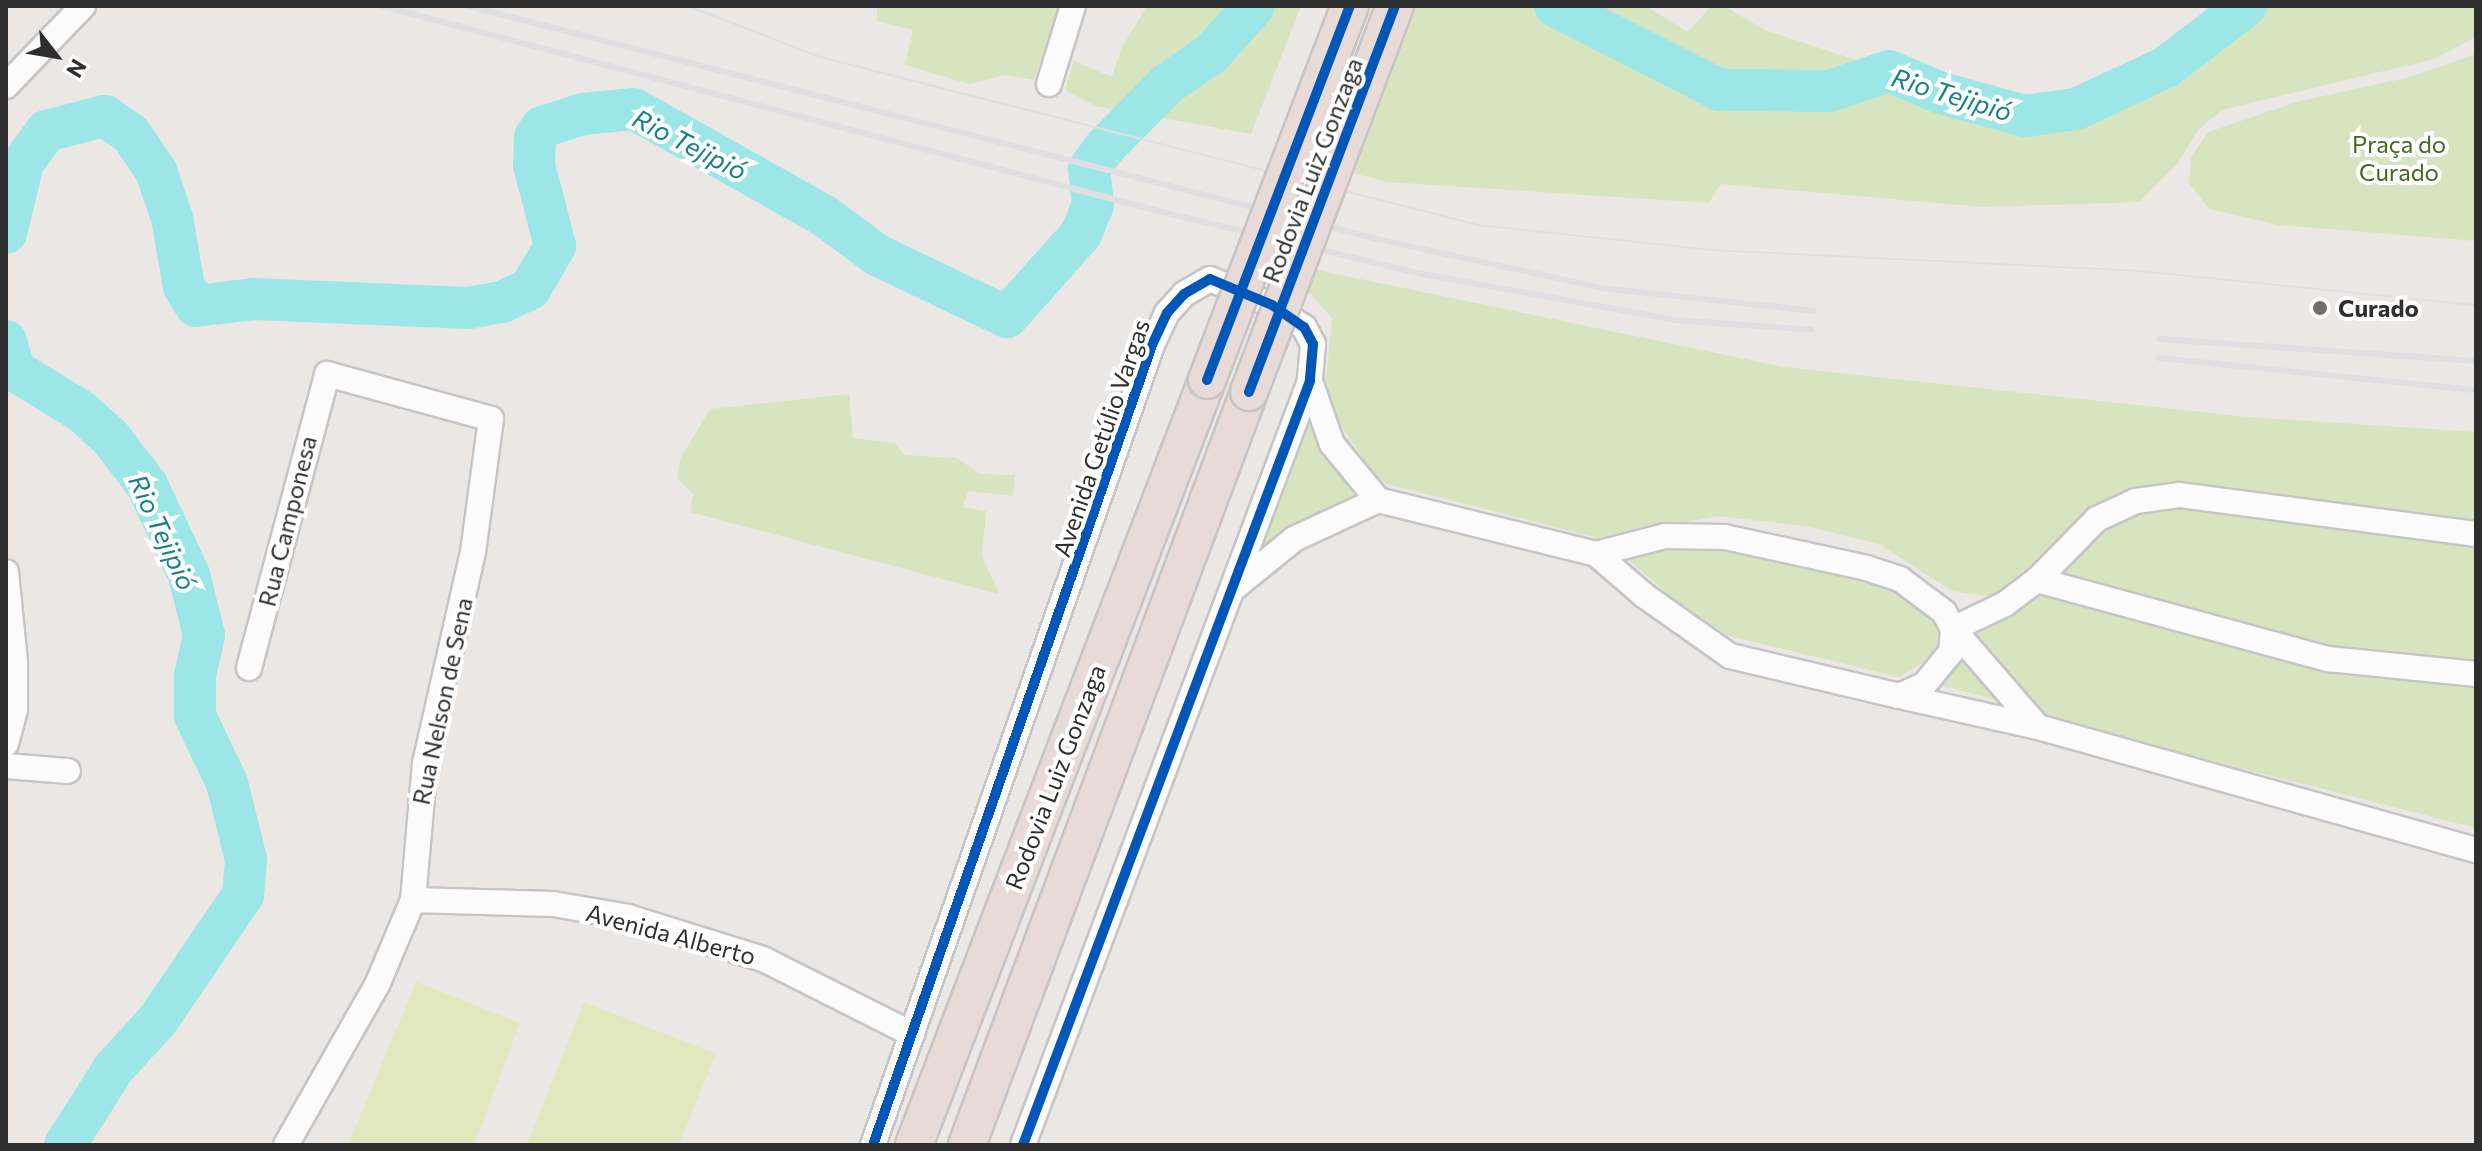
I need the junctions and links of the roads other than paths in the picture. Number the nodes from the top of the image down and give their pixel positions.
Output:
1 (83, 6) edge
2 (1073, 6) edge
3 (1350, 6) edge
4 (1395, 6) edge
5 (1049, 84) dead end
6 (6, 86) edge
7 (327, 374) joint
8 (1310, 381) junction
9 (1378, 500) junction
10 (2476, 534) edge
11 (1596, 554) junction
12 (6, 572) edge
13 (2037, 580) junction
14 (1232, 589) junction
15 (1953, 629) junction
16 (249, 668) dead end
17 (2476, 674) edge
18 (1899, 696) junction
19 (10, 710) edge
20 (2038, 727) junction
21 (6, 744) edge
22 (6, 766) edge
23 (68, 771) dead end
24 (2476, 850) edge
25 (413, 900) junction
26 (912, 1034) junction
27 (286, 1145) edge
28 (873, 1145) edge
29 (914, 1145) edge
30 (967, 1145) edge
31 (1023, 1145) edge

1 - 6 street
2 - 5 street
3 - 29 highway, Rodovia Luiz Gonzaga, bridge
4 - 30 highway, Rodovia Luiz Gonzaga, bridge
7 - 16 street, Rua Camponesa
7 - 25 street, Rua Nelson de Sena
8 - 9 street
8 - 14 street, Avenida Getúlio Vargas
8 - 26 street, Avenida Getúlio Vargas
9 - 11 street
9 - 14 street
10 - 13 street
11 - 15 street
11 - 18 street
12 - 19 street
13 - 15 street
13 - 17 street
14 - 31 street, Avenida Getúlio Vargas
15 - 18 street
15 - 20 street
18 - 20 street
19 - 21 street
20 - 24 street
22 - 23 street
25 - 26 street, Avenida Alberto
25 - 27 street, Rua Nelson de Sena
26 - 28 street, Avenida Getúlio Vargas

